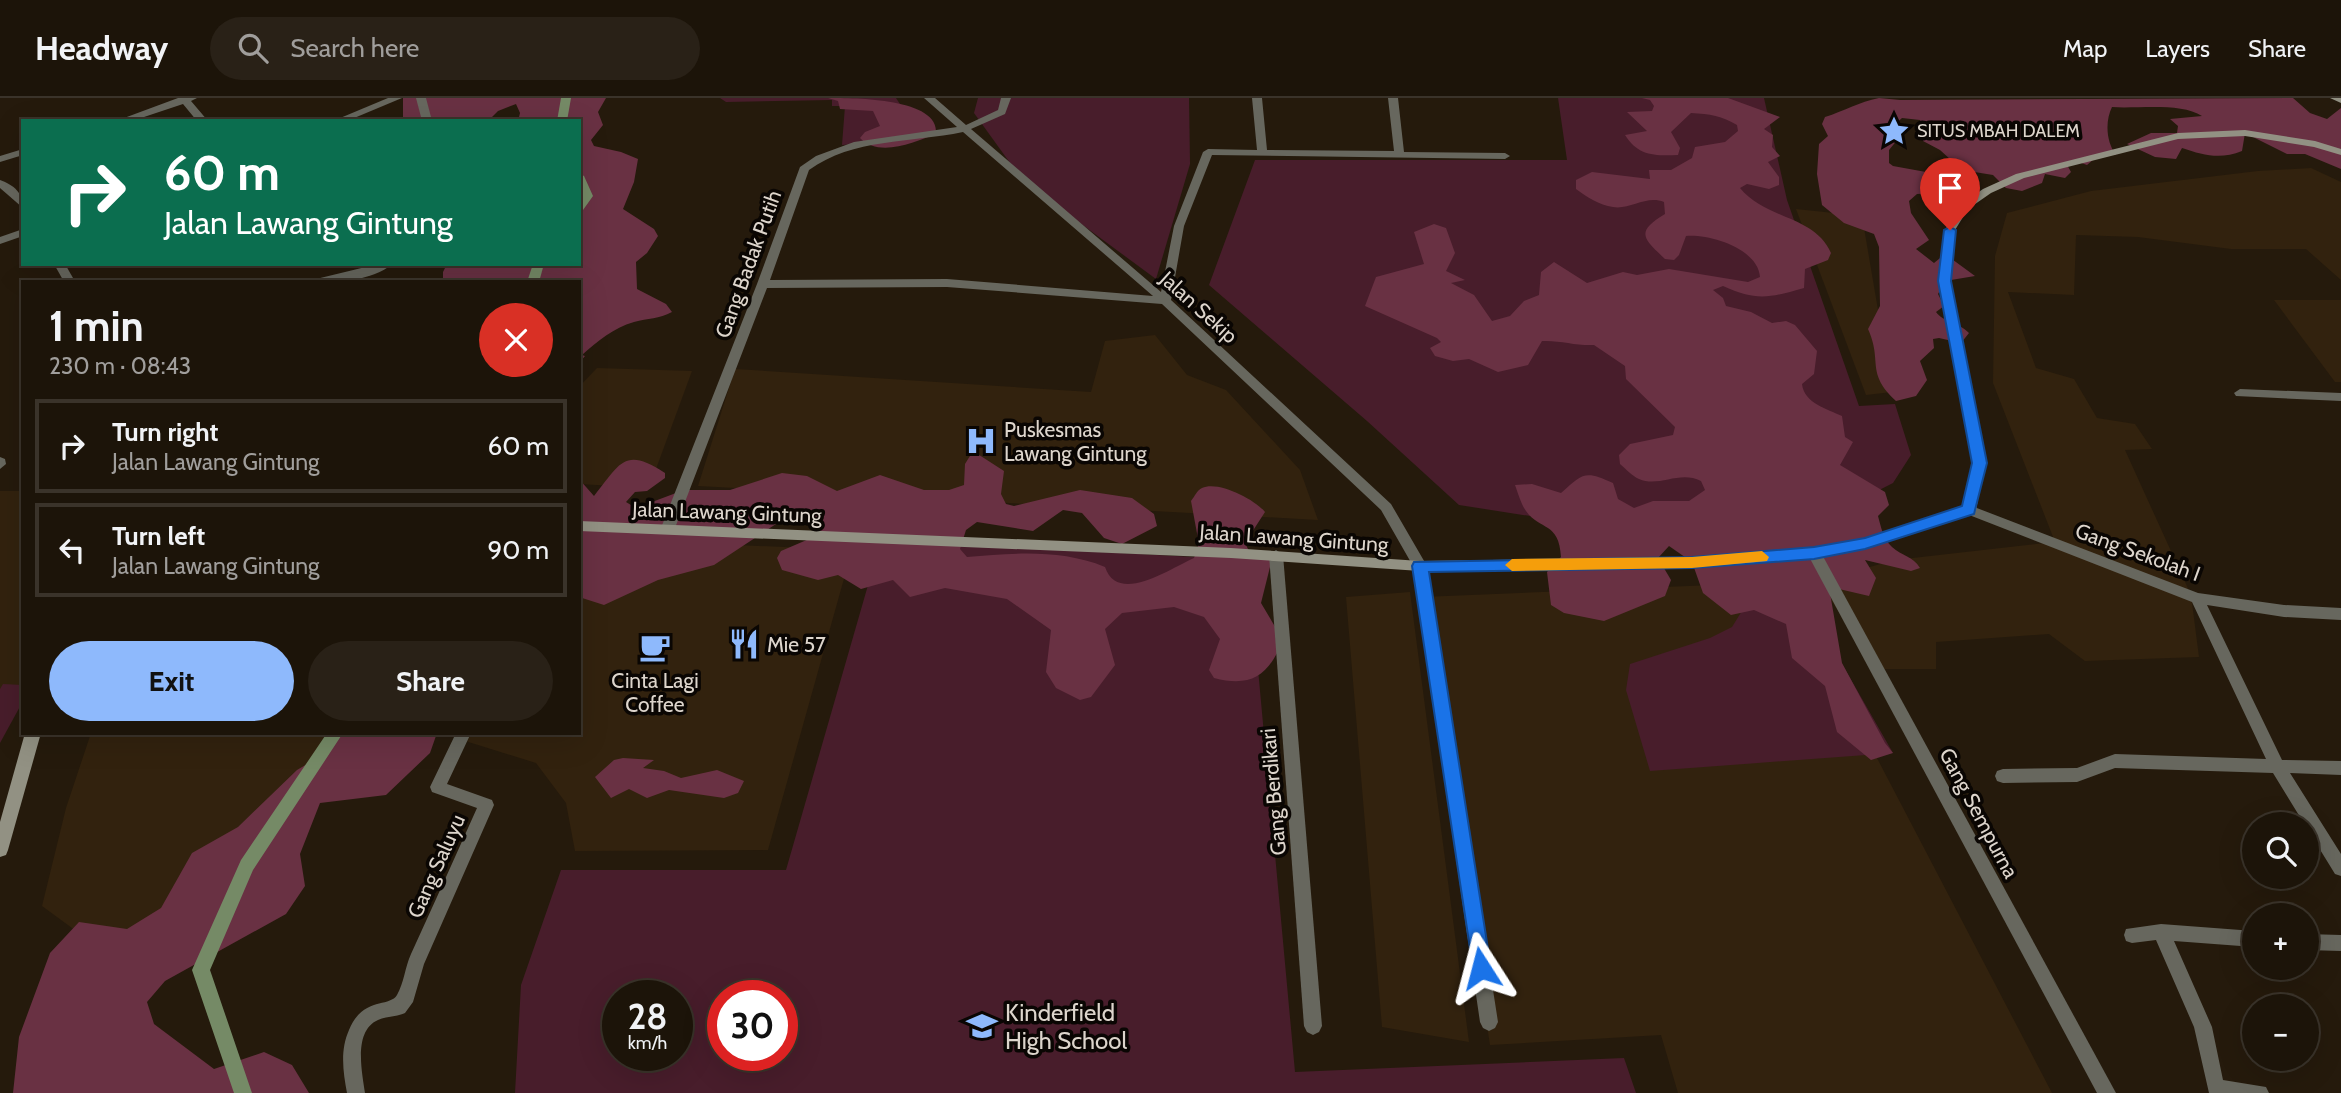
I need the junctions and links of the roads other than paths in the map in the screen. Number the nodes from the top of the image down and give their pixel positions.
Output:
1 (397, 98) edge
2 (421, 98) edge
3 (929, 98) edge
4 (1006, 98) edge
5 (1257, 98) edge
6 (1393, 98) edge
7 (2335, 98) edge
8 (186, 99) edge
9 (2341, 100) edge
10 (426, 117) dead end
11 (127, 119) edge
12 (201, 119) edge
13 (343, 119) edge
14 (964, 129) junction
15 (2341, 152) edge
16 (21, 153) edge
17 (1262, 153) junction
18 (1399, 155) junction
19 (1505, 156) dead end
20 (0, 159) edge
21 (0, 183) edge
22 (21, 187) edge
23 (11, 190) junction
24 (21, 202) edge
25 (21, 233) edge
26 (0, 241) edge
27 (60, 266) edge
28 (383, 266) edge
29 (67, 278) dead end
30 (326, 280) edge
31 (763, 284) junction
32 (1165, 301) junction
33 (2240, 393) dead end
34 (2341, 397) edge
35 (1969, 510) junction
36 (581, 526) edge
37 (668, 528) junction
38 (1814, 553) junction
39 (1276, 555) junction
40 (1420, 566) junction
41 (2197, 598) junction
42 (2341, 614) edge
43 (32, 735) edge
44 (463, 735) edge
45 (2278, 767) junction
46 (2341, 768) edge
47 (2003, 776) dead end
48 (0, 850) edge
49 (2341, 869) edge
50 (2161, 932) junction
51 (2132, 935) dead end
52 (2242, 937) edge
53 (2319, 942) edge
54 (2341, 943) edge
55 (1489, 1022) dead end
56 (1313, 1026) dead end
57 (356, 1093) edge
58 (2107, 1093) edge
59 (2260, 1093) edge

1 - 13 street
2 - 10 street
3 - 14 street, Jalan Sekip
4 - 14 street, Gang Badak Putih
5 - 17 street
6 - 18 street
7 - 9 main road
8 - 11 street
8 - 12 street
14 - 31 street, Gang Badak Putih
14 - 32 street, Jalan Sekip
15 - 35 main road
16 - 20 street
17 - 18 street
17 - 32 street
18 - 19 street
21 - 23 street
22 - 23 street
23 - 24 street
25 - 26 street
27 - 29 street
28 - 30 street
31 - 32 street
31 - 37 street, Gang Badak Putih
32 - 40 street, Jalan Sekip
33 - 34 street
35 - 38 main road, Jalan Lawang Gintung
35 - 41 street, Gang Sekolah I
36 - 37 main road, Jalan Lawang Gintung
37 - 39 main road, Jalan Lawang Gintung
38 - 40 main road, Jalan Lawang Gintung
38 - 58 street, Gang Sempurna
39 - 40 main road, Jalan Lawang Gintung
39 - 56 street, Gang Berdikari
40 - 55 street
41 - 42 street, Gang Sekolah I
41 - 45 street
43 - 48 main road
44 - 57 street, Gang Saluyu
45 - 46 street
45 - 47 street
45 - 49 street
50 - 51 street
50 - 52 street
50 - 59 street
53 - 54 street

